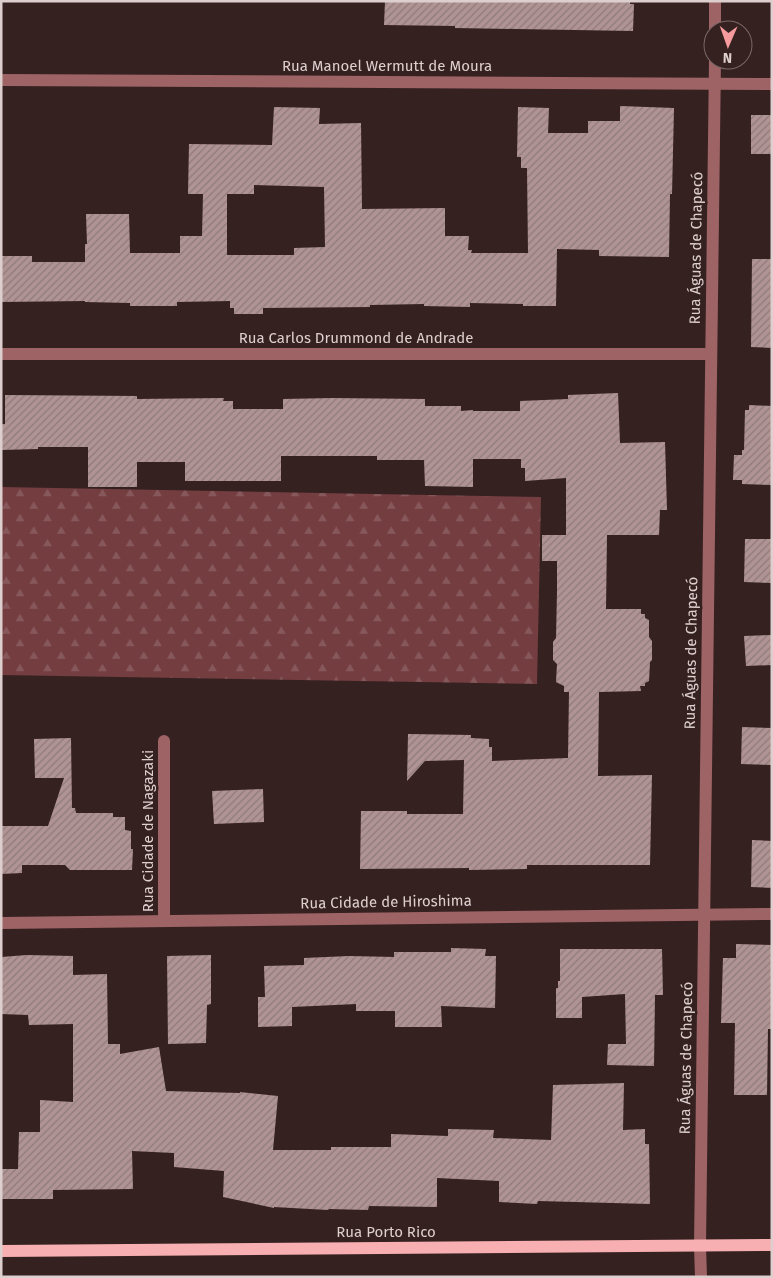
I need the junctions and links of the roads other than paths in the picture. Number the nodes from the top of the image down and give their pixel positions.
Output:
1 (715, 1) edge
2 (715, 20) edge
3 (715, 70) edge
4 (1, 80) edge
5 (715, 84) junction
6 (772, 84) edge
7 (1, 354) edge
8 (711, 354) junction
9 (164, 741) dead end
10 (772, 914) edge
11 (704, 915) junction
12 (164, 921) junction
13 (1, 923) edge
14 (772, 1245) edge
15 (700, 1246) junction
16 (1, 1251) edge
17 (701, 1277) edge

1 - 2 street
3 - 5 street, Rua Águas de Chapecó
4 - 5 street, Rua Manoel Wermutt de Moura
5 - 6 street, Rua Manoel Wermutt de Moura
5 - 8 street, Rua Águas de Chapecó
7 - 8 street, Rua Carlos Drummond de Andrade
8 - 11 street, Rua Águas de Chapecó
9 - 12 street, Rua Cidade de Nagazaki
10 - 11 street, Rua Cidade de Hiroshima
11 - 12 street, Rua Cidade de Hiroshima
11 - 15 street, Rua Águas de Chapecó
12 - 13 street, Rua Cidade de Hiroshima
14 - 15 main road, Rua Porto Rico
15 - 16 main road, Rua Porto Rico
15 - 17 street, Rua Águas de Chapecó

